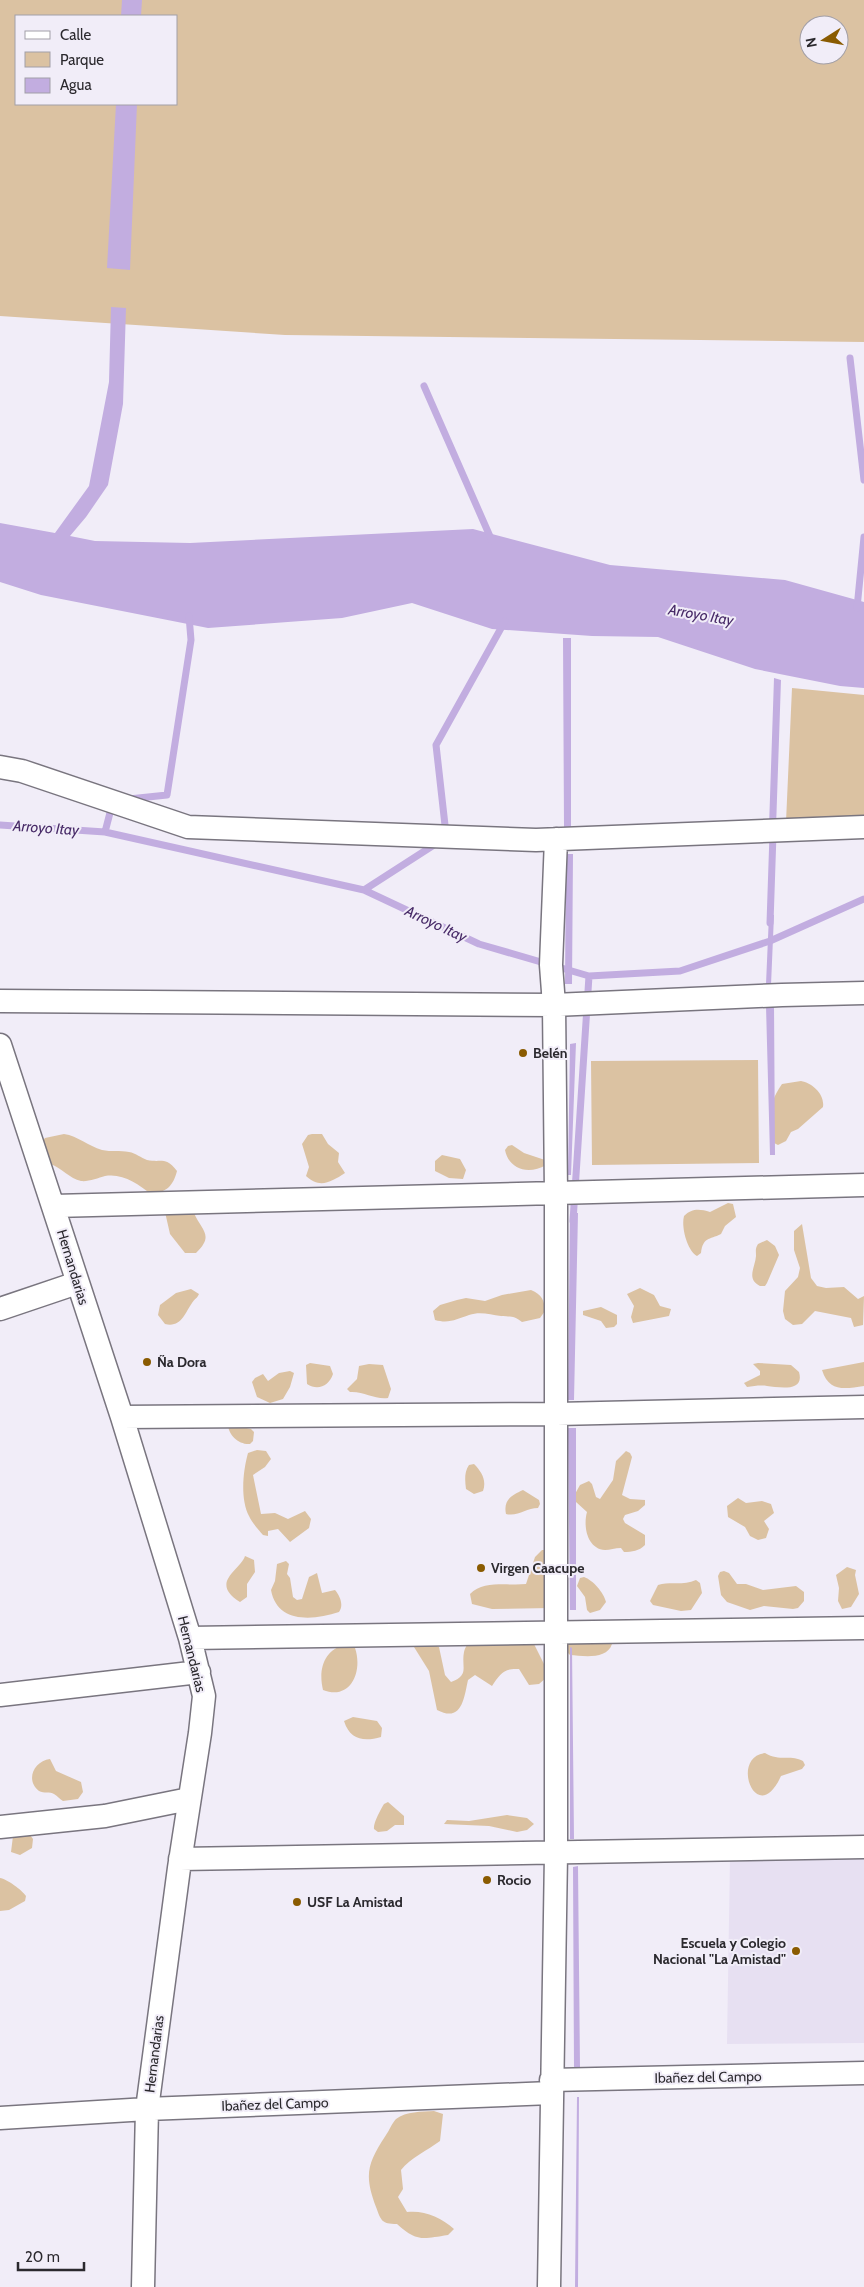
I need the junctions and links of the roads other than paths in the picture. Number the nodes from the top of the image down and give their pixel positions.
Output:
1 (0, 768) edge
2 (864, 827) edge
3 (556, 839) junction
4 (864, 993) edge
5 (0, 1001) edge
6 (554, 1005) junction
7 (0, 1045) edge
8 (864, 1185) edge
9 (556, 1193) junction
10 (54, 1206) junction
11 (77, 1283) junction
12 (0, 1308) edge
13 (864, 1407) edge
14 (557, 1414) junction
15 (122, 1417) junction
16 (864, 1628) edge
17 (556, 1634) junction
18 (190, 1638) junction
19 (199, 1672) junction
20 (0, 1695) edge
21 (189, 1799) junction
22 (0, 1827) edge
23 (864, 1848) edge
24 (556, 1854) junction
25 (180, 1859) junction
26 (864, 2073) edge
27 (551, 2086) junction
28 (147, 2109) junction
29 (0, 2118) edge
30 (143, 2287) edge
31 (549, 2287) edge

1 - 3 street
2 - 3 street
3 - 6 street
4 - 6 street
5 - 6 street
6 - 9 street
7 - 10 street, Hernandarias
8 - 9 street
9 - 10 street
9 - 14 street
10 - 11 street, Hernandarias
11 - 12 street
11 - 15 street, Hernandarias
13 - 14 street
14 - 15 street
14 - 17 street
15 - 18 street, Hernandarias
16 - 17 street
17 - 18 street
17 - 24 street
18 - 19 street, Hernandarias
19 - 20 street
19 - 21 street, Hernandarias
21 - 22 street
21 - 25 street, Hernandarias
23 - 24 street
24 - 25 street
24 - 27 street
25 - 28 street, Hernandarias
26 - 27 street, Ibañez del Campo
27 - 28 street, Ibañez del Campo
27 - 31 street
28 - 29 street, Ibañez del Campo
28 - 30 street, Hernandarias

